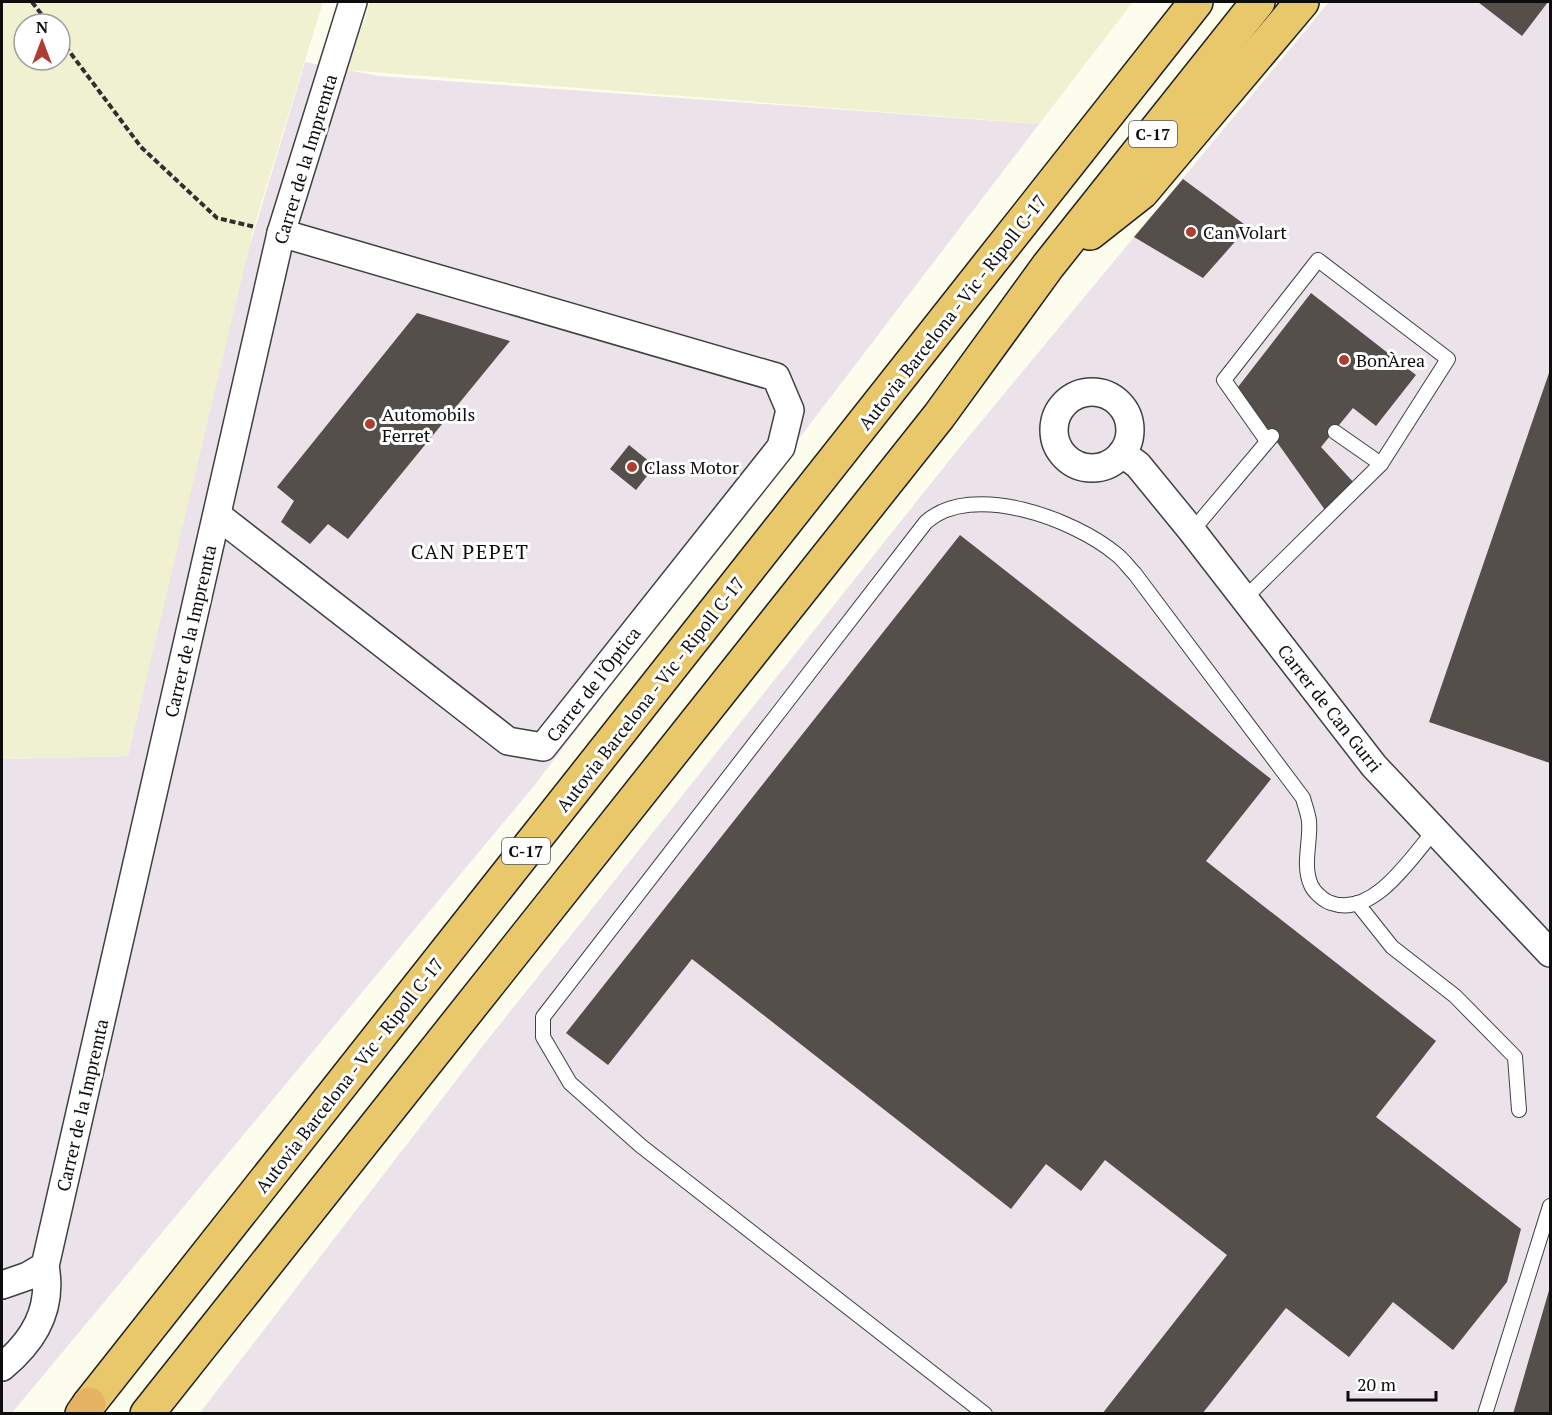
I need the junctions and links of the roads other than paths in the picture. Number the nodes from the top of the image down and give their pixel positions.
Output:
1 (353, 2) edge
2 (1170, 2) edge
3 (1196, 2) edge
4 (1258, 2) edge
5 (1302, 2) edge
6 (281, 233) junction
7 (1015, 233) junction
8 (1048, 266) junction
9 (1335, 432) dead end
10 (1122, 453) dead end
11 (1381, 464) junction
12 (217, 515) junction
13 (1192, 531) junction
14 (1244, 599) junction
15 (1434, 831) junction
16 (1357, 903) junction
17 (1551, 953) edge
18 (1519, 1110) dead end
19 (1551, 1206) edge
20 (45, 1266) junction
21 (2, 1285) edge
22 (2, 1367) edge
23 (85, 1409) edge
24 (147, 1413) edge
25 (986, 1413) edge
26 (1485, 1413) edge

1 - 6 street, Carrer de la Impremta
2 - 7 highway
3 - 7 highway, Autovia Barcelona - Vic - Ripoll C-17 / C-17
4 - 8 highway, C-17
5 - 8 highway
6 - 12 street, Carrer de la Impremta
6 - 12 street, Carrer de l'Òptica
7 - 23 highway, Autovia Barcelona - Vic - Ripoll C-17 / C-17
8 - 24 highway, C-17
9 - 11 lane
10 - 13 street, Carrer de Can Gurri
11 - 13 lane
11 - 14 lane
12 - 20 street, Carrer de la Impremta
13 - 14 street, Carrer de Can Gurri
14 - 15 street, Carrer de Can Gurri
15 - 16 lane
15 - 17 street, Carrer de Can Gurri
16 - 18 lane
16 - 25 lane
19 - 26 lane
20 - 21 street
20 - 22 street, Carrer de la Impremta

